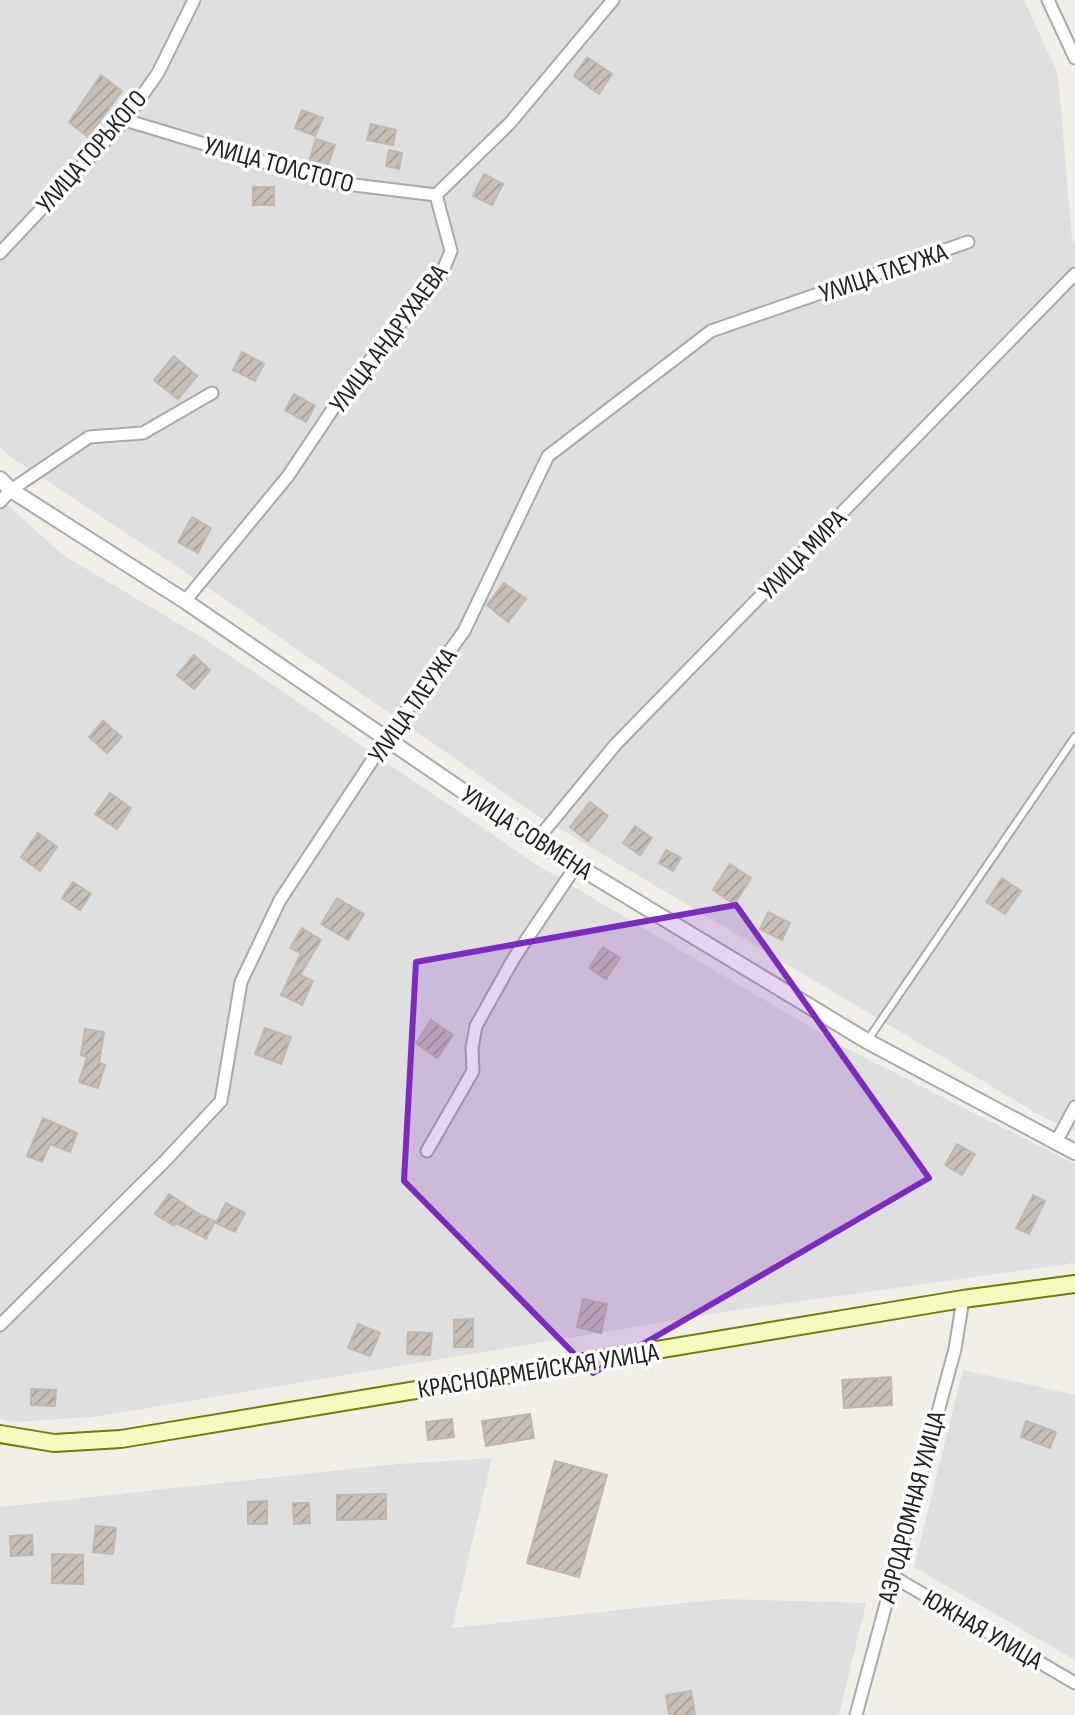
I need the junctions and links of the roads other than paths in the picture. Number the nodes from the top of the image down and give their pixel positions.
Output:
1 (194, 0) edge
2 (613, 0) edge
3 (1048, 0) edge
4 (1075, 58) edge
5 (125, 120) junction
6 (436, 195) junction
7 (968, 242) dead end
8 (0, 253) edge
9 (1075, 274) edge
10 (212, 393) dead end
11 (6, 484) edge
12 (0, 502) edge
13 (185, 601) junction
14 (1075, 737) edge
15 (387, 738) junction
16 (536, 841) junction
17 (576, 866) junction
18 (867, 1041) junction
19 (1075, 1107) edge
20 (1056, 1142) junction
21 (427, 1151) dead end
22 (1075, 1152) edge
23 (1075, 1284) edge
24 (963, 1299) junction
25 (0, 1325) edge
26 (0, 1434) edge
27 (892, 1576) junction
28 (1075, 1683) edge
29 (856, 1715) edge

1 - 5 street, УЛИЦА ГОРЬКОГО
2 - 6 street
3 - 4 street
5 - 6 street, УЛИЦА ТОЛСТОГО
5 - 8 street, УЛИЦА ГОРЬКОГО
6 - 13 street, УЛИЦА АНДРУХАЕВА
7 - 15 street, УЛИЦА ТЛЕУЖА
9 - 16 street, УЛИЦА МИРА
10 - 11 street
11 - 12 street
11 - 13 street, УЛИЦА СОВМЕНА
13 - 15 street, УЛИЦА СОВМЕНА
14 - 18 lane
15 - 16 street, УЛИЦА СОВМЕНА
15 - 25 street, УЛИЦА ТЛЕУЖА
16 - 17 street, УЛИЦА СОВМЕНА
17 - 18 street, УЛИЦА СОВМЕНА
17 - 21 street
18 - 20 street, УЛИЦА СОВМЕНА
19 - 20 street
20 - 22 street, УЛИЦА СОВМЕНА
23 - 24 main road, КРАСНОАРМЕЙСКАЯ УЛИЦА
24 - 26 main road, КРАСНОАРМЕЙСКАЯ УЛИЦА
24 - 27 street, АЭРОДРОМНАЯ УЛИЦА
27 - 28 street, ЮЖНАЯ УЛИЦА
27 - 29 street, АЭРОДРОМНАЯ УЛИЦА

